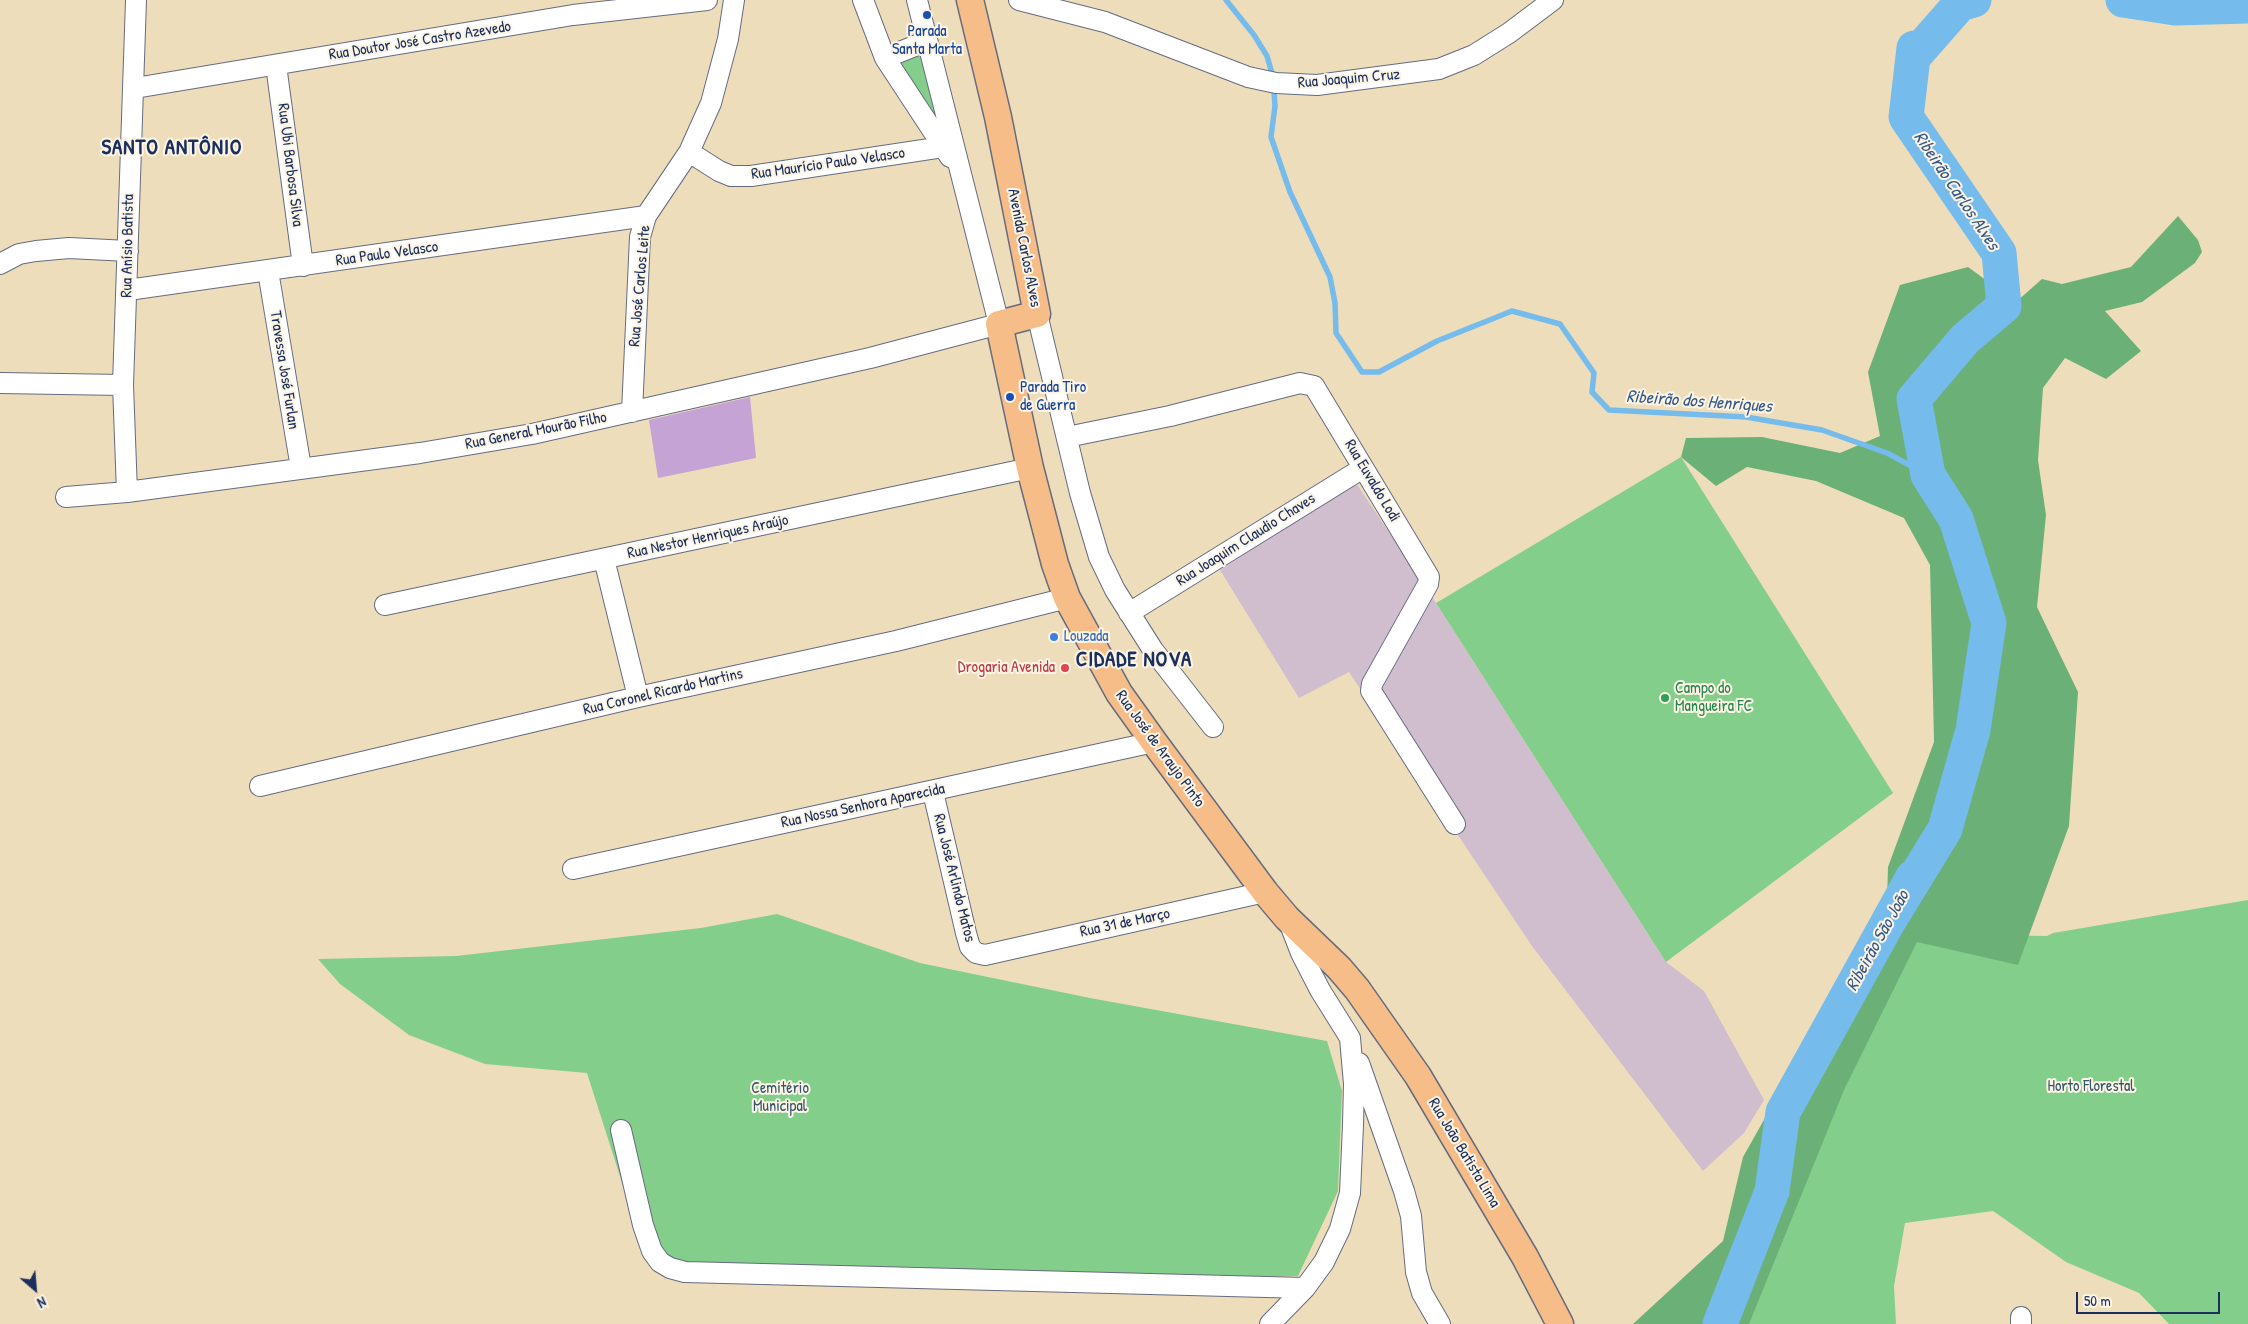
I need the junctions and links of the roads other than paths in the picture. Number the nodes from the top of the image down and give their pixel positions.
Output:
1 (136, 0) edge
2 (707, 0) edge
3 (734, 0) edge
4 (863, 0) edge
5 (917, 0) edge
6 (970, 0) edge
7 (1018, 0) edge
8 (1553, 0) edge
9 (569, 8) edge
10 (927, 41) junction
11 (885, 58) junction
12 (276, 64) junction
13 (135, 88) junction
14 (943, 147) junction
15 (689, 152) junction
16 (960, 172) junction
17 (646, 216) junction
18 (128, 251) junction
19 (0, 264) edge
20 (303, 266) junction
21 (268, 271) junction
22 (128, 290) junction
23 (1038, 314) junction
24 (999, 324) junction
25 (0, 383) edge
26 (124, 385) junction
27 (632, 412) junction
28 (1066, 437) junction
29 (301, 468) junction
30 (1030, 468) junction
31 (1363, 468) junction
32 (127, 492) junction
33 (66, 497) dead end
34 (604, 559) junction
35 (1067, 598) junction
36 (385, 605) dead end
37 (1129, 613) junction
38 (638, 696) junction
39 (1212, 727) dead end
40 (1154, 742) junction
41 (260, 786) dead end
42 (933, 792) junction
43 (1455, 824) dead end
44 (573, 869) dead end
45 (1265, 892) junction
46 (1287, 918) junction
47 (985, 955) joint
48 (1357, 989) joint
49 (1350, 1038) junction
50 (621, 1130) dead end
51 (1305, 1288) junction
52 (1270, 1324) edge
53 (1440, 1324) edge
54 (1560, 1324) edge

1 - 13 street, Rua Anísio Batista
2 - 9 street, Rua Doutor José Castro Azevedo
3 - 15 street, Rua José Carlos Leite
4 - 11 street
5 - 10 street
6 - 23 main road, Avenida Carlos Alves
7 - 8 street, Rua Joaquim Cruz
9 - 12 street, Rua Doutor José Castro Azevedo
10 - 11 street
10 - 16 street
11 - 14 street
12 - 13 street, Rua Doutor José Castro Azevedo
12 - 20 street, Rua Ubi Barbosa Silva
13 - 18 street, Rua Anísio Batista
14 - 15 street, Rua Maurício Paulo Velasco
14 - 16 street
15 - 17 street, Rua José Carlos Leite
16 - 24 street
17 - 20 street, Rua Paulo Velasco
17 - 27 street, Rua José Carlos Leite
18 - 19 street
18 - 22 street, Rua Anísio Batista
20 - 21 street, Rua Paulo Velasco
21 - 22 street, Rua Paulo Velasco
21 - 29 street, Travessa José Furlan
22 - 26 street, Rua Anísio Batista
23 - 24 main road, Avenida Carlos Alves
23 - 28 street
24 - 27 street, Rua General Mourão Filho
24 - 30 main road, Rua José de Araujo Pinto
25 - 26 street
26 - 32 street, Rua Anísio Batista
27 - 29 street, Rua General Mourão Filho
28 - 31 street, Rua Euvaldo Lodi
28 - 37 street
29 - 32 street, Rua General Mourão Filho
30 - 34 street, Rua Nestor Henriques Araújo
30 - 35 main road, Rua José de Araujo Pinto
31 - 37 street, Rua Joaquim Claudio Chaves
31 - 43 street, Rua Euvaldo Lodi
32 - 33 street, Rua General Mourão Filho
34 - 36 street, Rua Nestor Henriques Araújo
34 - 38 street
35 - 38 street, Rua Coronel Ricardo Martins
35 - 40 main road, Rua José de Araujo Pinto
37 - 39 street
38 - 41 street, Rua Coronel Ricardo Martins
40 - 42 street, Rua Nossa Senhora Aparecida
40 - 45 main road, Rua José de Araujo Pinto
42 - 44 street, Rua Nossa Senhora Aparecida
42 - 47 street, Rua José Arlindo Matos
45 - 46 main road, Rua José de Araujo Pinto
45 - 47 street, Rua 31 de Março
46 - 48 main road, Rua José de Araujo Pinto
46 - 49 street
48 - 54 main road, Rua João Batista Lima
49 - 51 street
49 - 53 street
50 - 51 street
51 - 52 street

